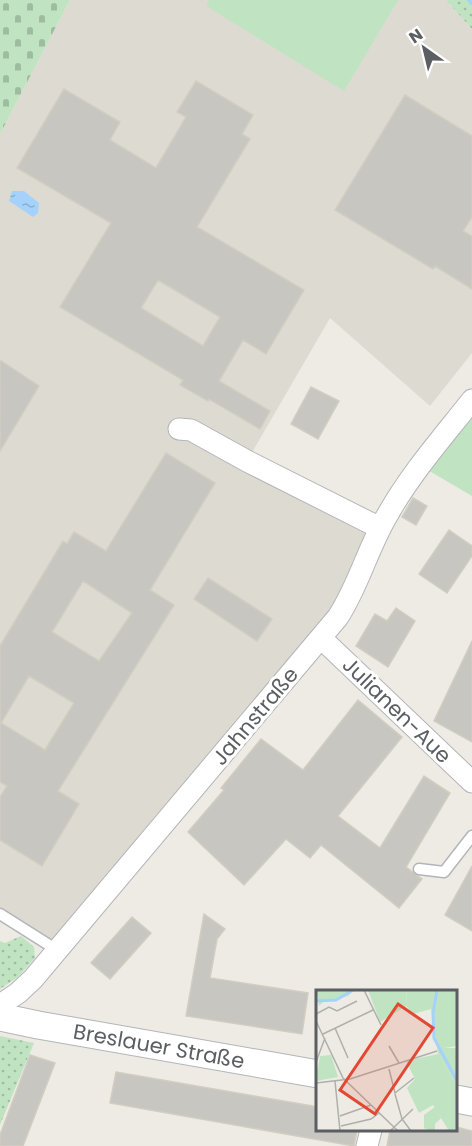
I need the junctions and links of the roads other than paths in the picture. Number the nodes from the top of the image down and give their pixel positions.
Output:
1 (472, 400) edge
2 (178, 429) dead end
3 (380, 528) junction
4 (321, 638) junction
5 (472, 782) edge
6 (472, 836) edge
7 (419, 868) dead end
8 (0, 914) edge
9 (57, 950) junction
10 (0, 1005) edge
11 (0, 1017) edge
12 (316, 1074) edge
13 (457, 1099) edge
14 (472, 1102) edge
15 (370, 1131) edge
16 (367, 1146) edge

1 - 3 street, Jahnstraße
2 - 3 street
3 - 4 street, Jahnstraße
4 - 5 street, Julianen-Aue
4 - 9 street, Jahnstraße
6 - 7 lane
8 - 9 lane
9 - 10 street, Jahnstraße
11 - 12 street, Breslauer Straße
13 - 14 street
15 - 16 street

